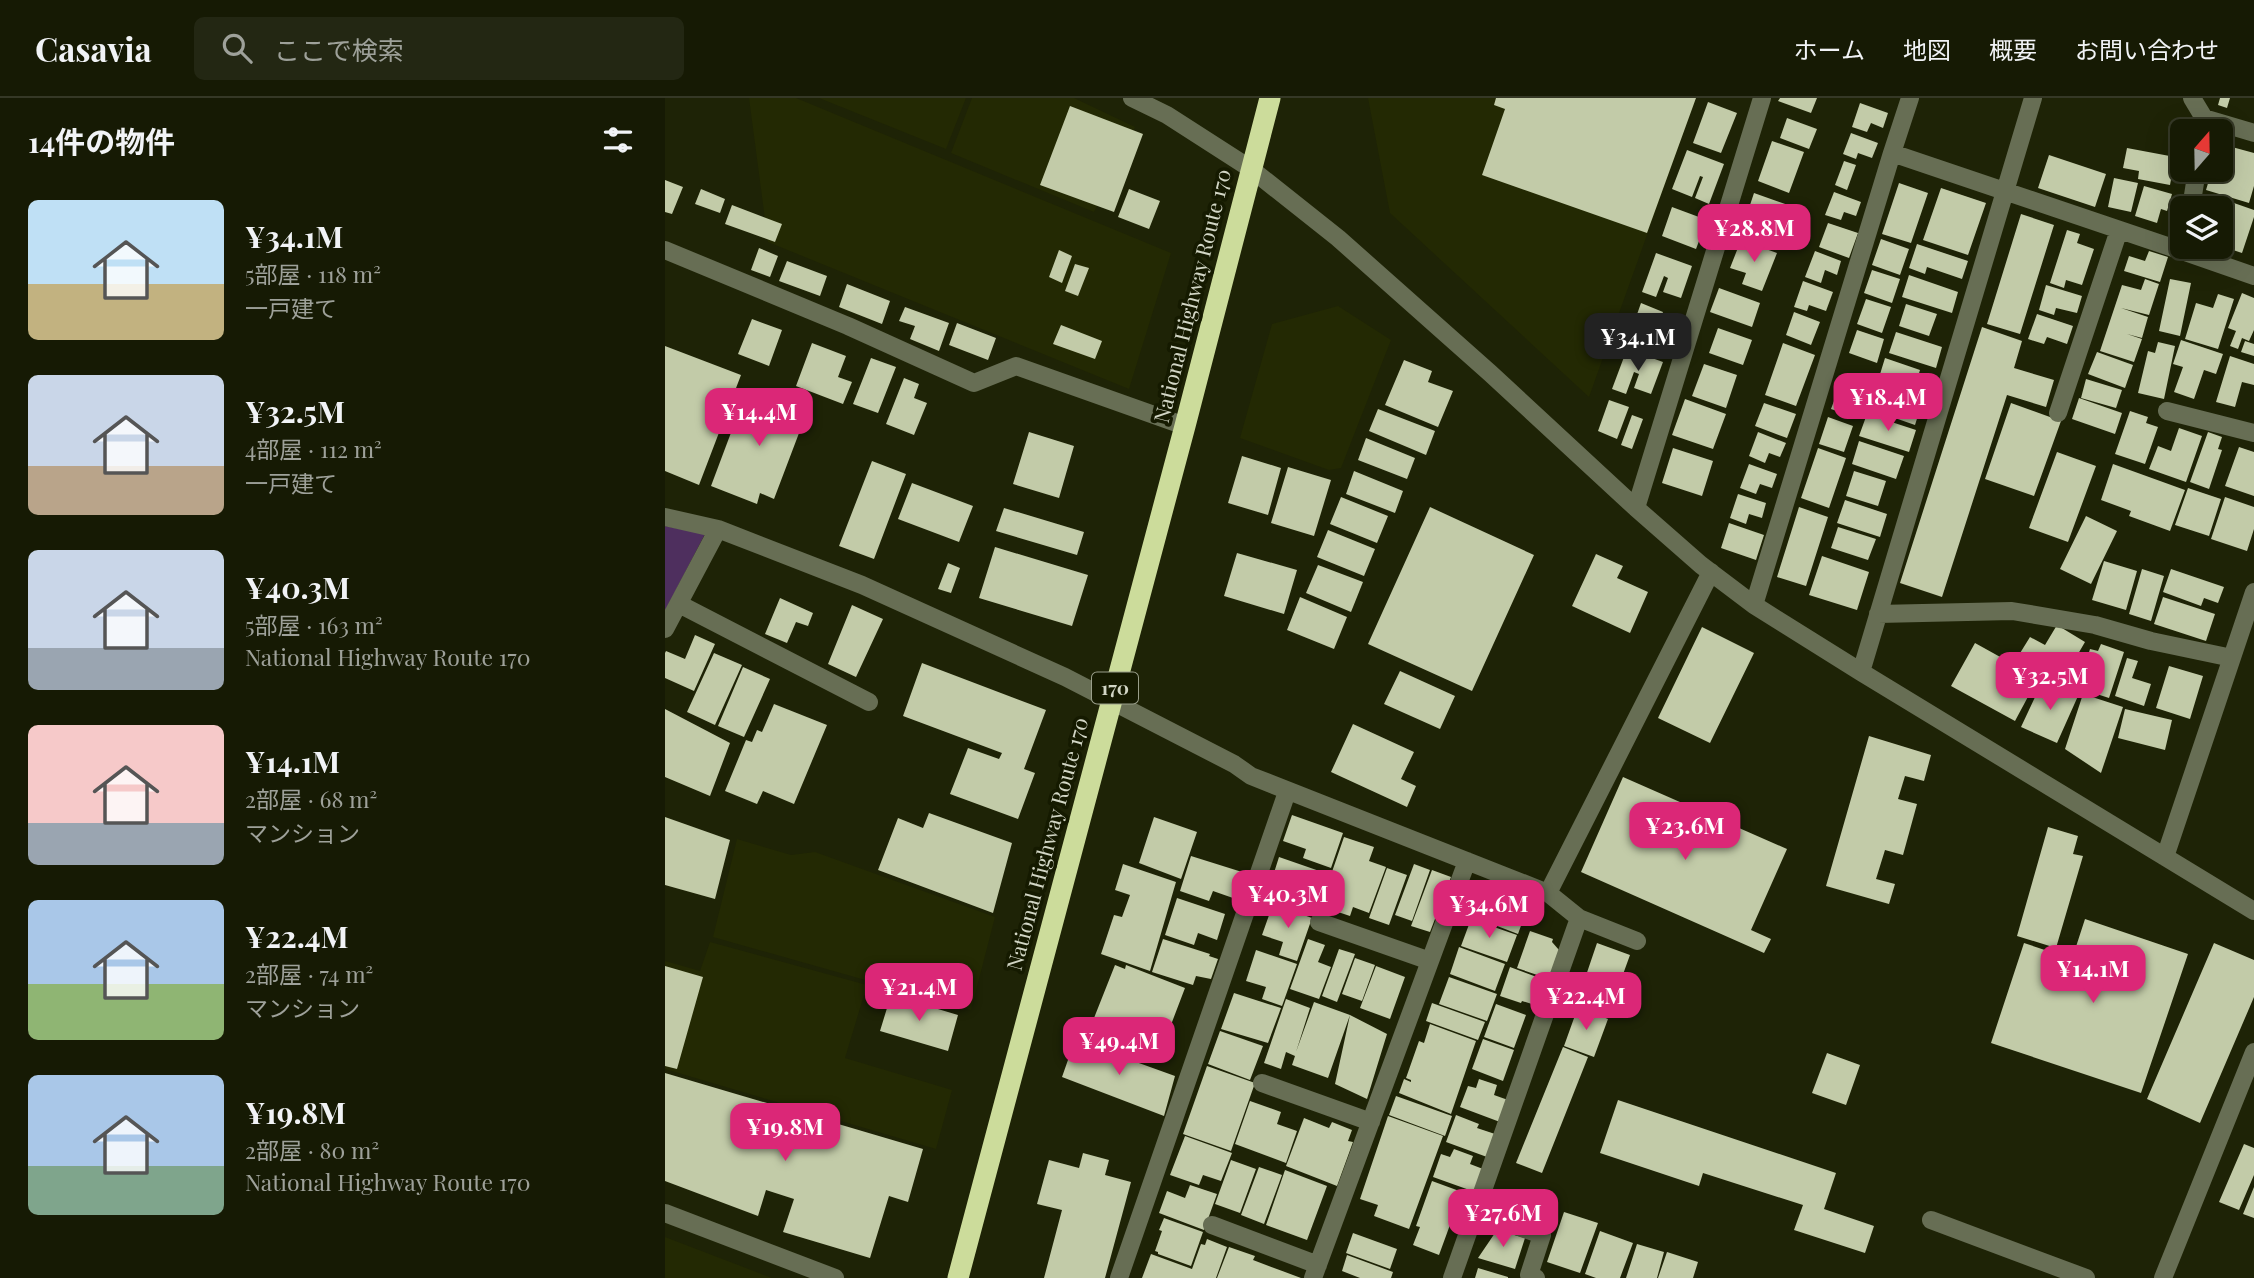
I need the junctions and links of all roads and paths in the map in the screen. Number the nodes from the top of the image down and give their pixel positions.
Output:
1 (1132, 98) edge
2 (1270, 98) edge
3 (1762, 98) edge
4 (1910, 98) edge
5 (2033, 98) edge
6 (2192, 98) edge
7 (2201, 119) edge
8 (2233, 130) edge
9 (2254, 133) edge
10 (1892, 153) junction
11 (1251, 169) junction
12 (2005, 192) junction
13 (2119, 230) junction
14 (2170, 245) edge
15 (665, 250) edge
16 (2211, 259) edge
17 (2254, 276) edge
18 (2167, 411) dead end
19 (2058, 413) dead end
20 (1185, 426) junction
21 (2254, 433) edge
22 (1636, 508) junction
23 (665, 517) edge
24 (718, 529) junction
25 (1711, 572) junction
26 (2254, 593) edge
27 (679, 604) junction
28 (1754, 605) junction
29 (1878, 614) junction
30 (665, 629) edge
31 (2232, 658) junction
32 (1861, 672) junction
33 (869, 702) dead end
34 (1111, 702) junction
35 (1287, 792) junction
36 (2165, 857) junction
37 (1467, 861) junction
38 (1548, 893) junction
39 (2254, 911) edge
40 (1579, 918) junction
41 (1319, 922) dead end
42 (1637, 941) dead end
43 (1430, 961) junction
44 (2254, 1052) edge
45 (1262, 1083) dead end
46 (1371, 1122) junction
47 (1475, 1212) junction
48 (665, 1213) edge
49 (1931, 1220) dead end
50 (1212, 1226) dead end
51 (1315, 1271) edge
52 (835, 1278) edge
53 (958, 1278) edge
54 (1119, 1278) edge
55 (1451, 1278) edge
56 (1536, 1278) edge
57 (2086, 1278) edge
58 (2163, 1278) edge

1 - 11 street
2 - 11 highway, National Highway Route 170 / 170
3 - 22 street
4 - 10 street
5 - 12 street
6 - 7 street
8 - 9 street
10 - 12 street
10 - 28 street
11 - 20 highway, National Highway Route 170 / 170
11 - 22 street
12 - 13 street
12 - 29 street
13 - 14 street
13 - 19 street
15 - 20 street
16 - 17 street
18 - 21 street
20 - 34 highway, National Highway Route 170 / 170
22 - 25 street
23 - 24 street
24 - 27 street
24 - 34 street
25 - 28 street
25 - 38 street
26 - 31 street
27 - 30 street
27 - 33 street
28 - 32 street
29 - 31 street
29 - 32 street
31 - 36 street
32 - 36 street
34 - 35 street
34 - 53 highway, National Highway Route 170 / 170
35 - 37 street
35 - 54 street
36 - 39 street
37 - 38 street
37 - 43 street
38 - 40 street
40 - 42 street
40 - 47 street
41 - 43 street
43 - 46 street
44 - 58 street
45 - 46 street
46 - 51 street
47 - 55 street
47 - 56 street
48 - 52 street
49 - 57 street
50 - 51 street

